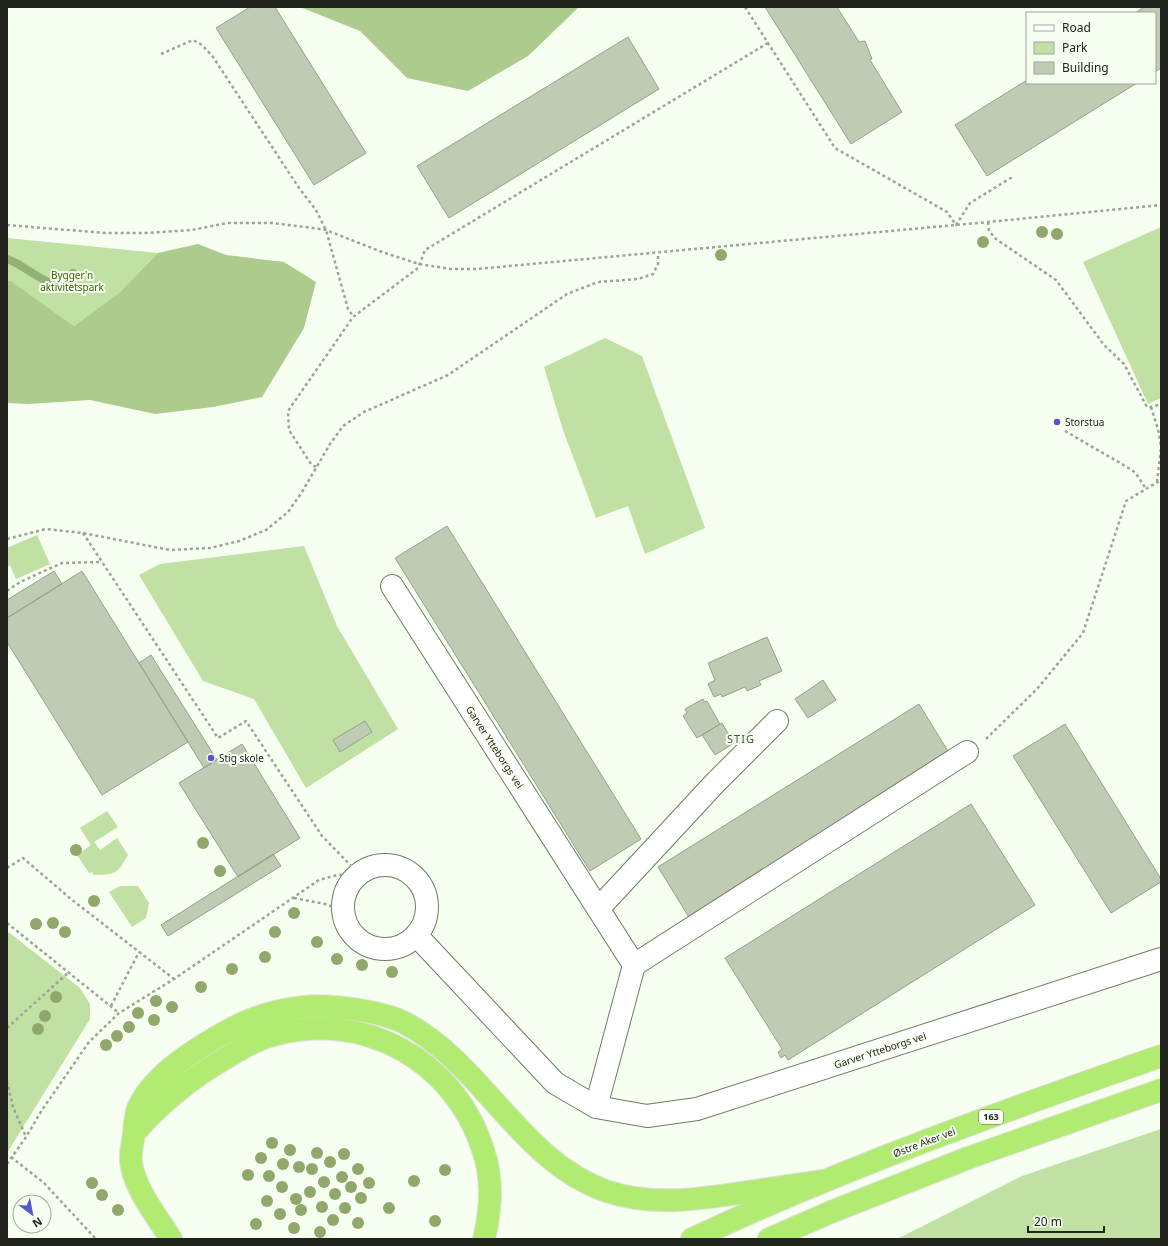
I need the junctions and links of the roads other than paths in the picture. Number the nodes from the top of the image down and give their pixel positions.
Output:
1 (392, 586) dead end
2 (777, 721) dead end
3 (967, 752) road end
4 (598, 909) junction
5 (416, 936) junction
6 (1161, 959) edge
7 (634, 965) junction
8 (1161, 1056) edge
9 (1161, 1090) edge
10 (596, 1107) junction
11 (134, 1134) junction
12 (823, 1181) junction
13 (831, 1212) junction
14 (171, 1239) edge
15 (484, 1239) edge
16 (692, 1239) edge
17 (769, 1239) edge
18 (802, 1239) edge

1 - 4 street, Garver Ytteborgs vei
2 - 4 street
3 - 7 street
4 - 7 street, Garver Ytteborgs vei
5 - 5 street
5 - 10 street, Garver Ytteborgs vei
6 - 10 street, Garver Ytteborgs vei
7 - 10 street
8 - 12 highway, Østre Aker vei / 163
9 - 13 highway
11 - 12 highway
11 - 14 highway
11 - 15 highway
12 - 16 highway, Østre Aker vei / 163
13 - 17 highway
13 - 18 highway

